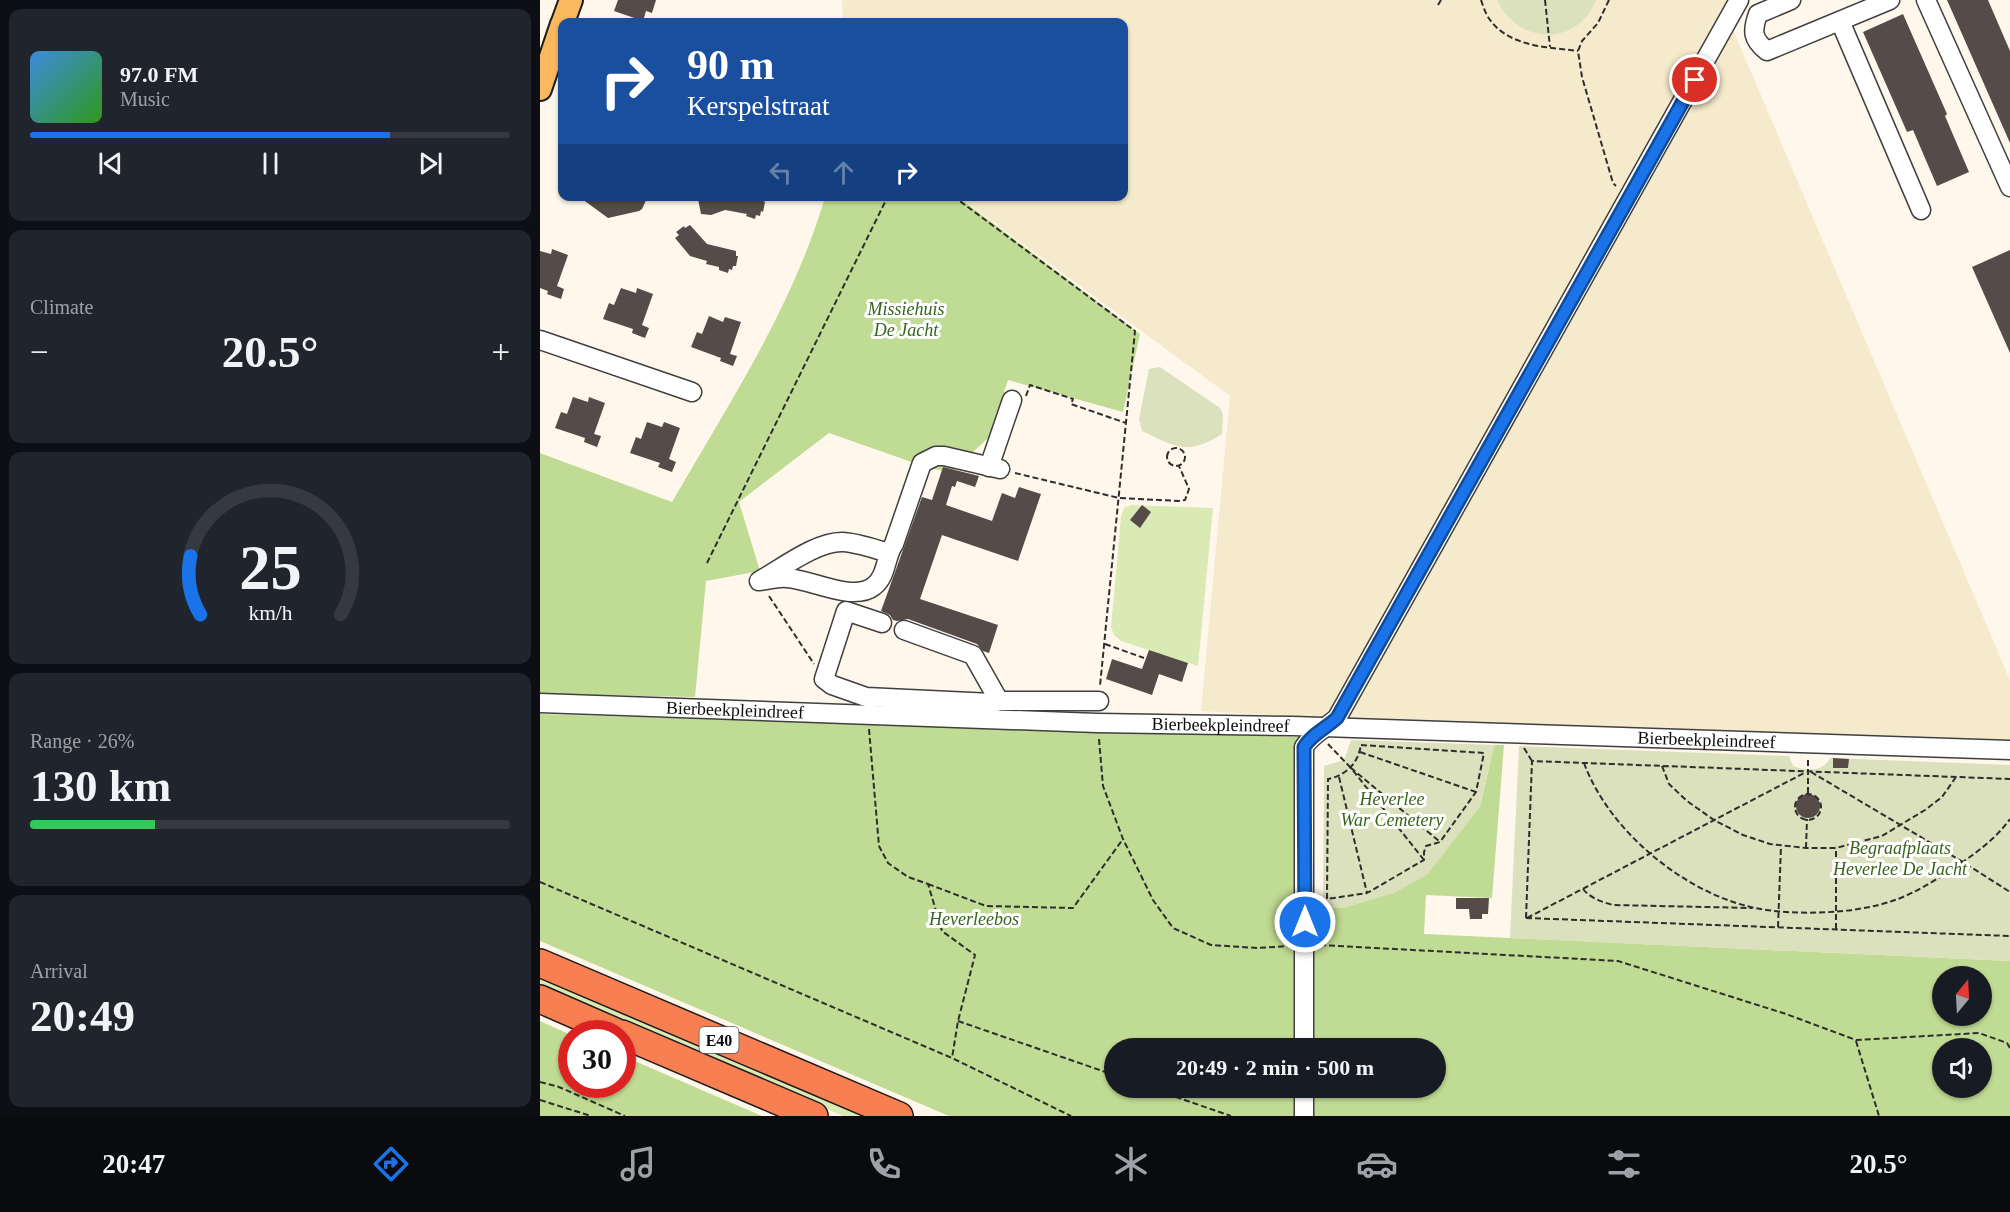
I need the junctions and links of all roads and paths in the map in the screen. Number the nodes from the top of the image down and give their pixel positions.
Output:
1 (571, 0) edge
2 (1441, 0) edge
3 (1481, 0) edge
4 (1545, 0) edge
5 (1609, 0) edge
6 (1739, 0) edge
7 (1791, 0) edge
8 (1890, 0) edge
9 (1926, 0) edge
10 (1438, 5) dead end
11 (565, 18) edge
12 (1840, 21) junction
13 (558, 37) edge
14 (1550, 47) junction
15 (1578, 51) junction
16 (540, 89) edge
17 (2010, 187) edge
18 (1629, 199) junction
19 (886, 201) edge
20 (960, 201) edge
21 (1921, 210) dead end
22 (540, 340) edge
23 (692, 392) dead end
24 (1019, 398) joint
25 (1126, 423) junction
26 (1179, 465) junction
27 (995, 468) junction
28 (1119, 498) junction
29 (888, 553) junction
30 (708, 563) dead end
31 (759, 581) junction
32 (882, 622) dead end
33 (904, 630) dead end
34 (1105, 644) junction
35 (1144, 657) dead end
36 (824, 679) junction
37 (1099, 700) joint
38 (999, 701) junction
39 (540, 703) edge
40 (868, 714) junction
41 (1097, 723) junction
42 (1323, 731) junction
43 (2010, 750) edge
44 (1360, 752) junction
45 (1584, 763) junction
46 (1662, 766) junction
47 (1351, 768) junction
48 (1808, 771) junction
49 (1339, 777) junction
50 (1956, 777) junction
51 (2010, 778) edge
52 (1476, 792) junction
53 (1808, 793) junction
54 (1807, 819) junction
55 (2010, 819) edge
56 (1714, 820) junction
57 (1901, 825) junction
58 (1123, 839) junction
59 (1440, 842) junction
60 (1781, 846) junction
61 (1806, 848) junction
62 (1836, 848) junction
63 (1650, 854) junction
64 (1424, 860) junction
65 (1963, 862) junction
66 (540, 882) edge
67 (928, 884) junction
68 (1583, 889) junction
69 (2010, 892) edge
70 (1367, 893) junction
71 (1755, 908) junction
72 (1779, 910) junction
73 (1836, 912) junction
74 (1526, 918) junction
75 (1778, 927) junction
76 (1836, 929) junction
77 (2010, 936) edge
78 (1305, 944) junction
79 (540, 963) edge
80 (540, 999) edge
81 (589, 1020) edge
82 (958, 1021) junction
83 (1304, 1038) edge
84 (636, 1040) edge
85 (1856, 1040) junction
86 (2010, 1048) edge
87 (951, 1058) junction
88 (1104, 1072) edge
89 (540, 1082) edge
90 (1179, 1098) edge
91 (1304, 1098) edge
92 (540, 1100) edge
93 (591, 1116) edge
94 (625, 1116) edge
95 (814, 1116) edge
96 (898, 1116) edge
97 (1071, 1116) edge
98 (1231, 1116) edge
99 (1304, 1116) edge
100 (1879, 1116) edge

1 - 11 main road
2 - 10 path
3 - 14 path
4 - 14 path
5 - 15 path
6 - 18 street
7 - 12 street
8 - 12 street
9 - 17 street
12 - 21 street
13 - 16 main road
14 - 15 path
15 - 18 path
18 - 42 street
19 - 30 path
20 - 25 path
22 - 23 street
24 - 25 path
24 - 27 street
25 - 28 path
26 - 26 path
26 - 28 path
27 - 28 path
27 - 29 street
28 - 34 path
29 - 31 street
29 - 31 street
31 - 36 path
32 - 36 street
33 - 38 street
34 - 35 path
34 - 37 path
36 - 38 street
37 - 38 street
39 - 40 street, Bierbeekpleindreef
40 - 41 street, Bierbeekpleindreef
40 - 67 path
41 - 42 street, Bierbeekpleindreef
41 - 58 path
42 - 43 street, Bierbeekpleindreef
42 - 47 path
42 - 78 street
44 - 47 path
44 - 52 path
44 - 52 path
45 - 46 path
45 - 63 path
45 - 74 path
46 - 48 path
46 - 56 path
47 - 49 path
47 - 59 path
47 - 64 path
48 - 50 path
48 - 53 path
48 - 56 path
48 - 57 path
49 - 70 path
49 - 70 path
50 - 51 path
50 - 57 path
52 - 59 path
53 - 54 path
53 - 54 path
54 - 61 path
55 - 65 path
56 - 60 path
56 - 63 path
57 - 62 path
57 - 65 path
58 - 67 path
58 - 78 path
59 - 64 path
60 - 61 path
60 - 72 path
61 - 62 path
62 - 73 path
63 - 68 path
63 - 71 path
64 - 70 path
65 - 69 path
65 - 73 path
66 - 87 path
67 - 82 path
68 - 71 path
68 - 74 path
71 - 72 path
72 - 73 path
72 - 75 path
73 - 76 path
74 - 75 path
75 - 76 path
76 - 77 path
78 - 83 street
78 - 85 path
79 - 96 highway, E40
80 - 81 highway, E40
82 - 87 path
82 - 88 path
84 - 95 highway, E40
85 - 86 path
85 - 100 path
87 - 97 path
89 - 94 path
90 - 98 path
91 - 99 street
92 - 93 path

